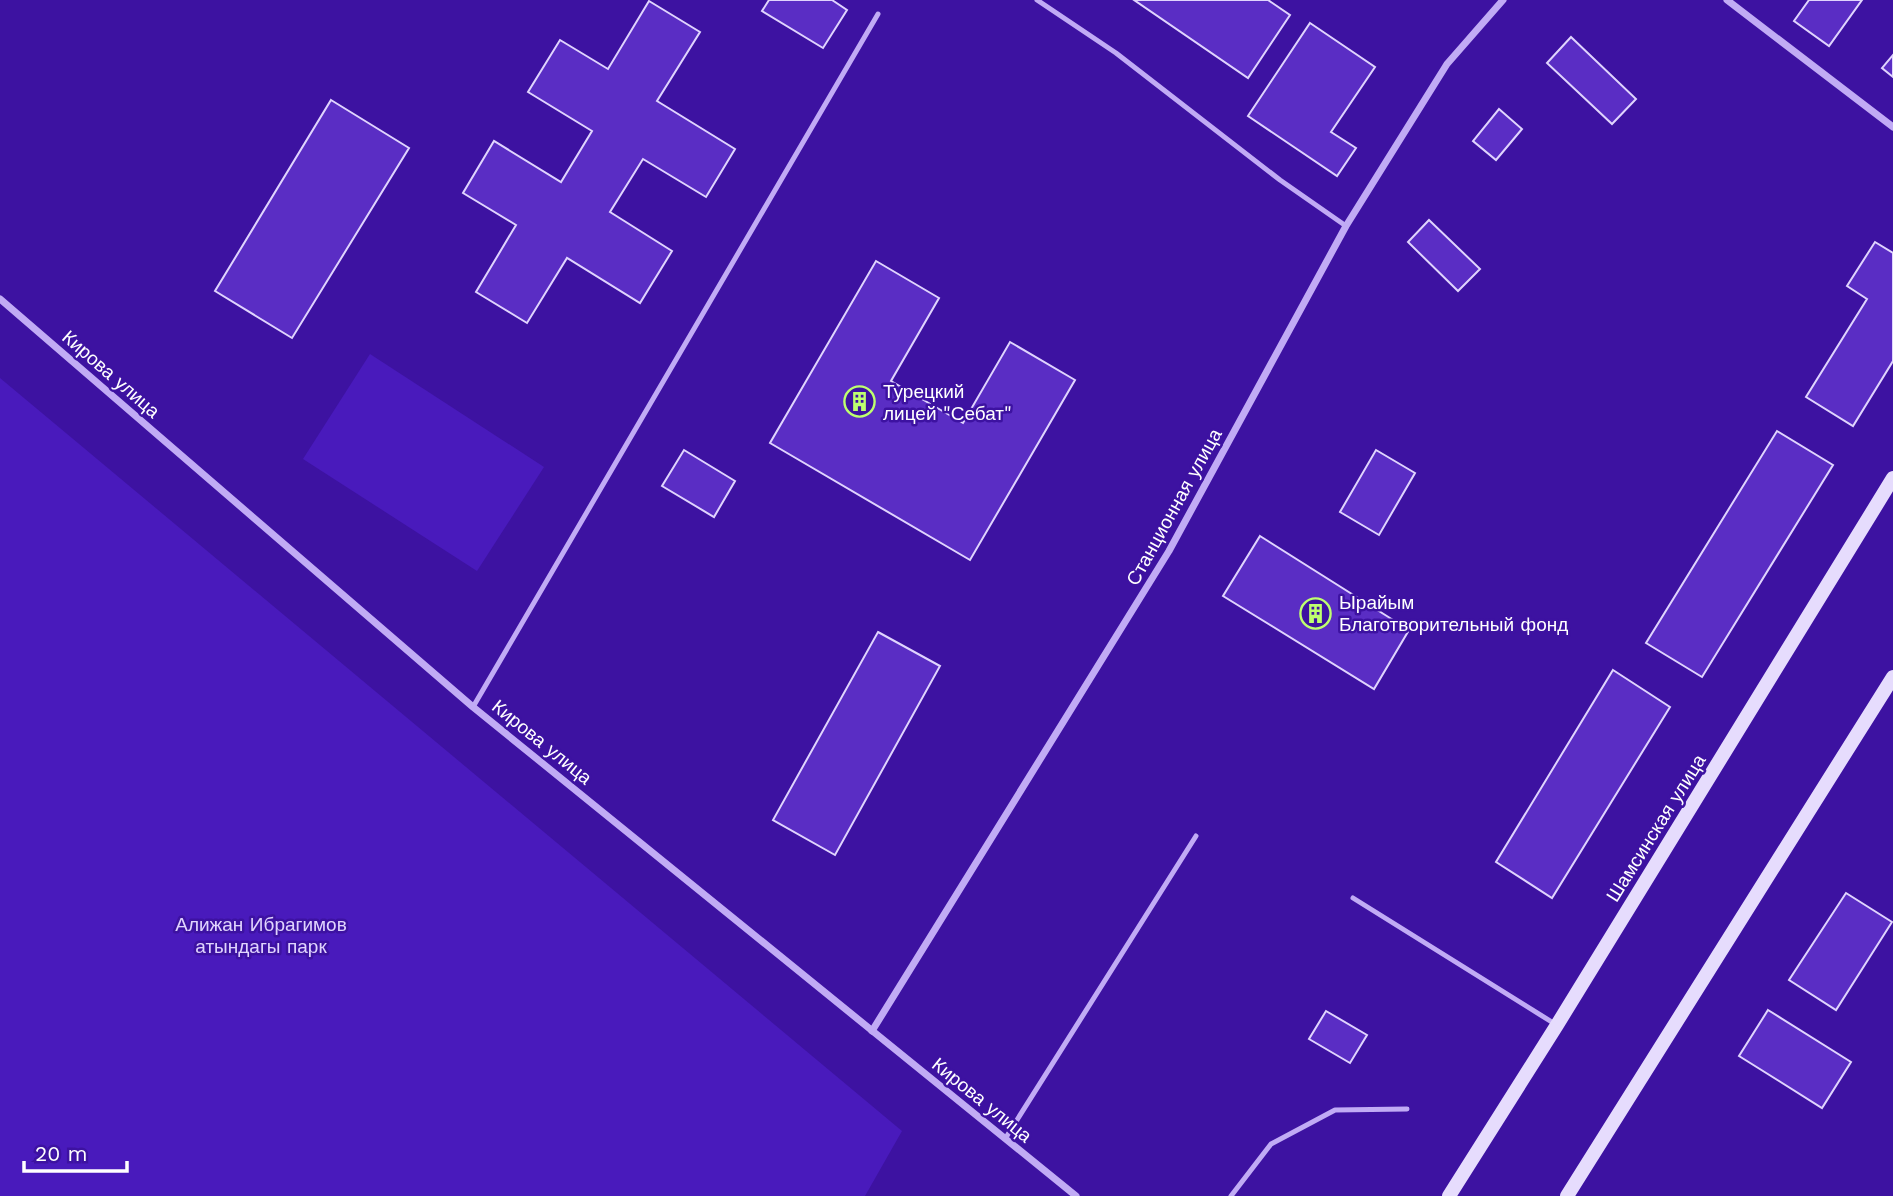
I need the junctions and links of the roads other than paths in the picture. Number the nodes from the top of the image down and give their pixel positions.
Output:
1 (1037, 0) edge
2 (1503, 0) edge
3 (1727, 0) edge
4 (878, 13) dead end
5 (1893, 127) edge
6 (1346, 226) junction
7 (0, 299) edge
8 (1893, 478) edge
9 (1893, 677) edge
10 (473, 707) junction
11 (1196, 836) dead end
12 (1353, 898) dead end
13 (1557, 1025) junction
14 (872, 1031) junction
15 (1407, 1109) dead end
16 (1005, 1139) junction
17 (1076, 1196) edge
18 (1231, 1196) edge
19 (1449, 1196) edge
20 (1567, 1196) edge

1 - 6 lane
2 - 6 street, Станционная улица
3 - 5 street
4 - 10 lane
6 - 14 street, Станционная улица
7 - 10 street, Кирова улица
8 - 13 main road, Шамсинская улица
9 - 20 main road
10 - 14 street, Кирова улица
11 - 16 lane
12 - 13 lane
13 - 19 main road, Шамсинская улица
14 - 16 street, Кирова улица
15 - 18 lane
16 - 17 street, Кирова улица

